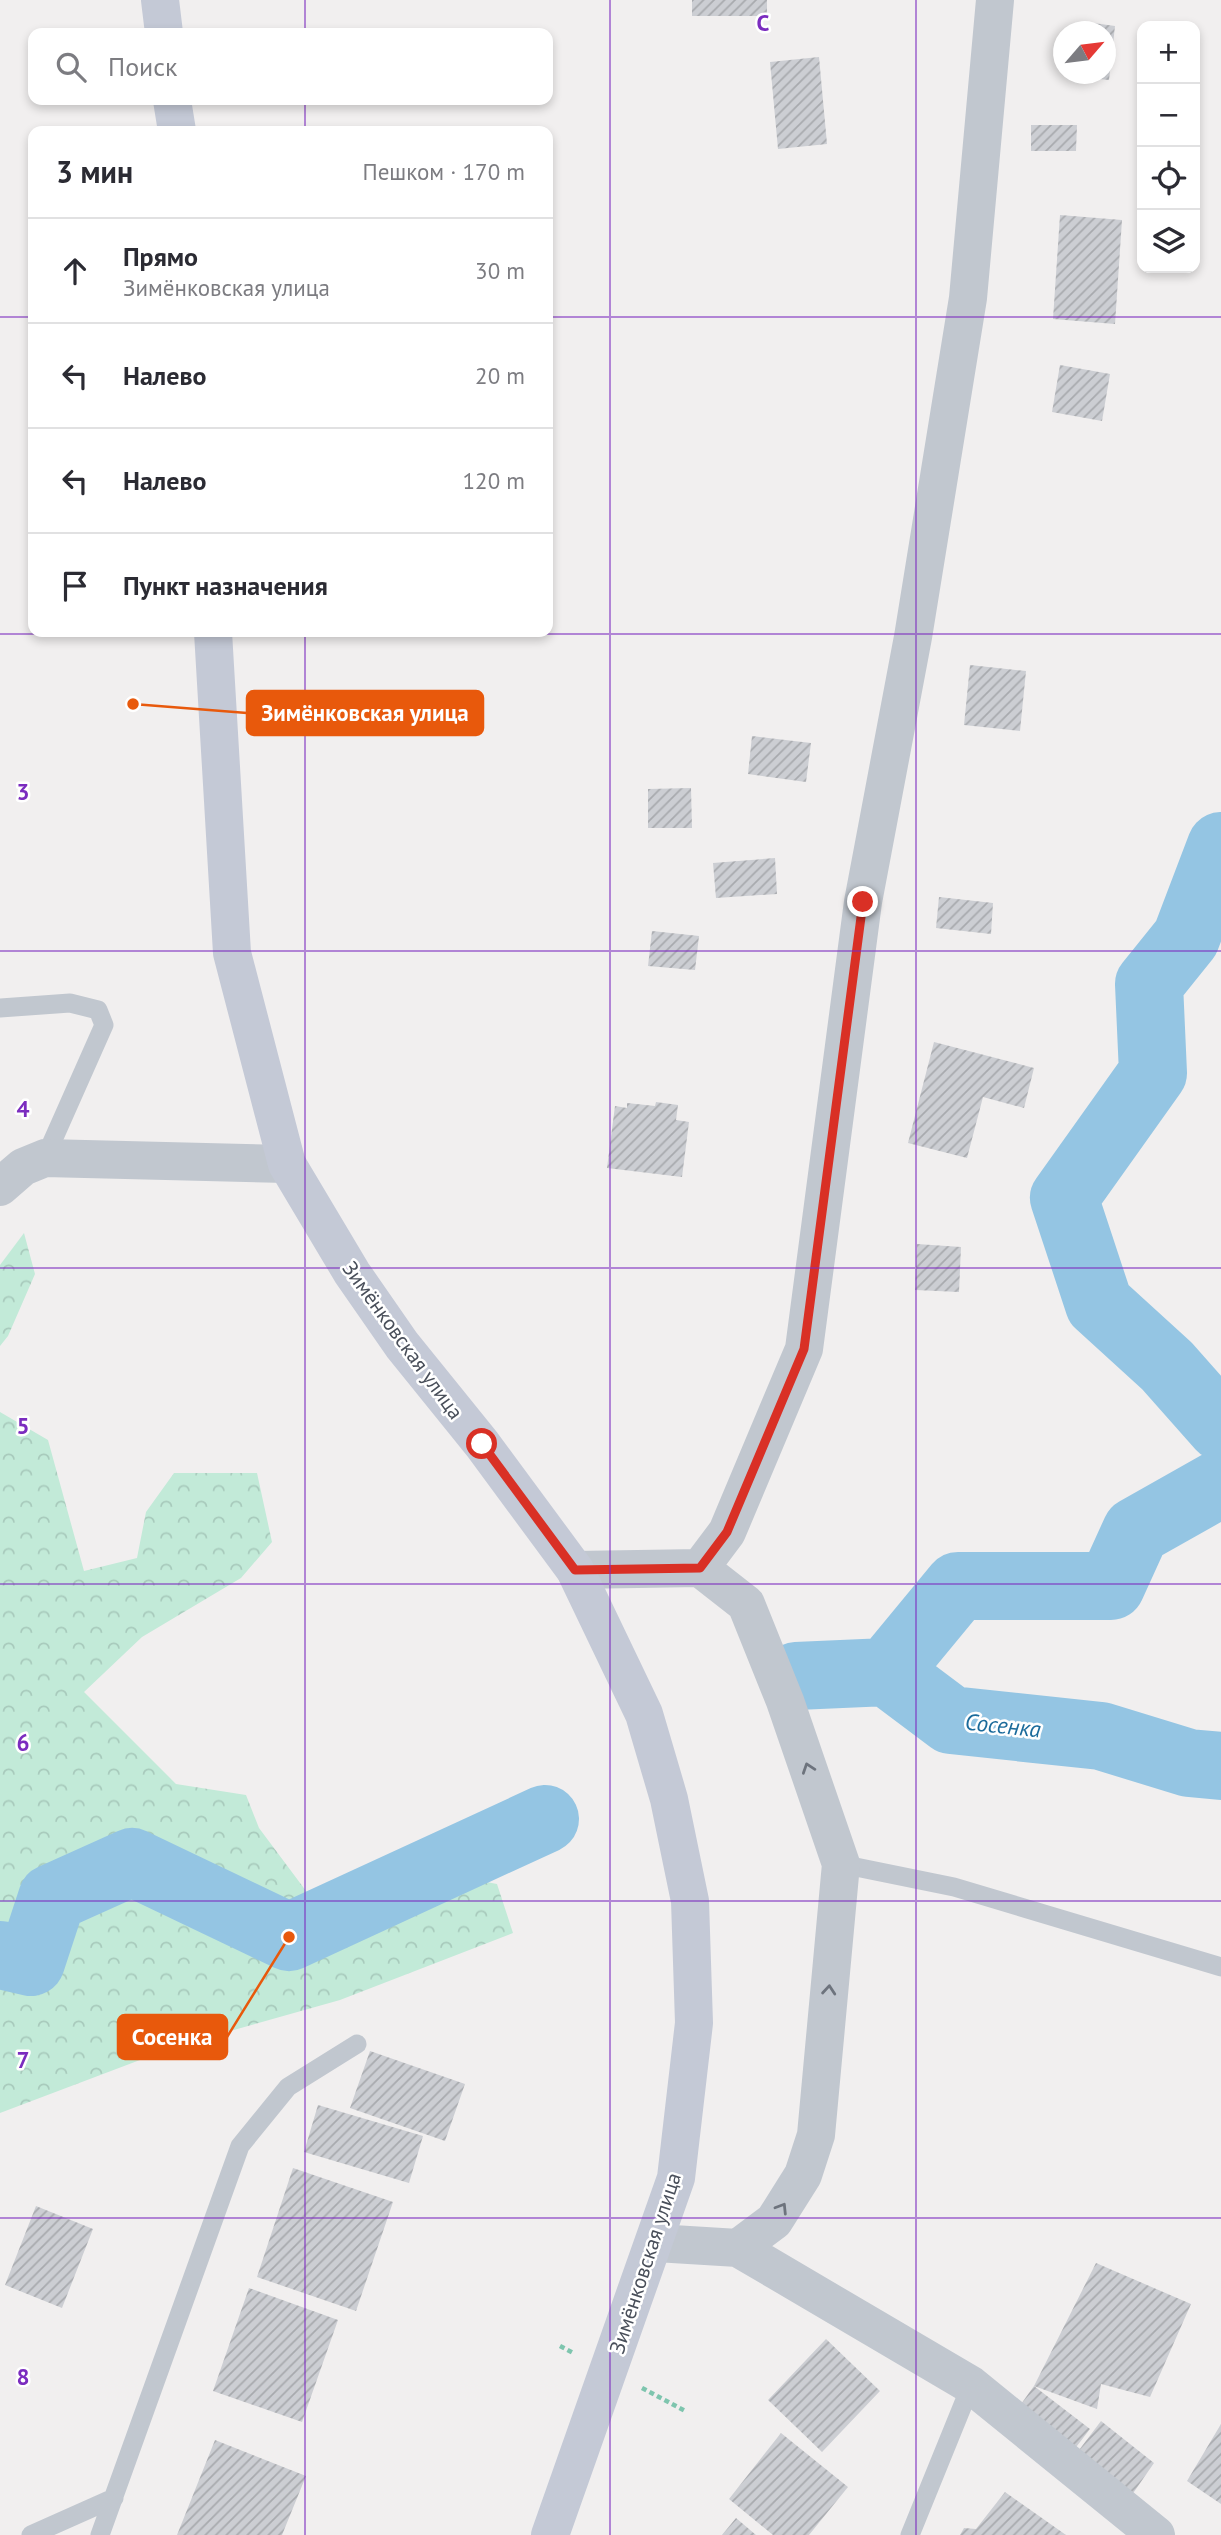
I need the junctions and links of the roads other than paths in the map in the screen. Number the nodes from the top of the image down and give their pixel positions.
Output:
1 (160, 0) edge
2 (995, 0) edge
3 (163, 28) edge
4 (173, 105) edge
5 (176, 126) edge
6 (213, 637) edge
7 (0, 1008) edge
8 (45, 1158) junction
9 (287, 1164) junction
10 (0, 1187) edge
11 (700, 1568) junction
12 (575, 1570) junction
13 (841, 1864) junction
14 (1221, 1967) edge
15 (357, 2044) dead end
16 (656, 2242) junction
17 (738, 2248) junction
18 (971, 2385) junction
19 (114, 2498) junction
20 (31, 2535) edge
21 (100, 2535) edge
22 (550, 2535) edge
23 (910, 2535) edge
24 (1156, 2535) edge

1 - 3 main road
2 - 11 street
4 - 5 main road
6 - 9 main road, Зимёнковская улица
7 - 8 lane
8 - 9 street
8 - 10 street
9 - 12 main road, Зимёнковская улица
11 - 12 street
13 -> 11 street
12 - 16 main road, Зимёнковская улица
13 - 14 lane
17 -> 13 street
15 - 19 lane
16 - 17 street
16 - 22 main road, Зимёнковская улица
17 - 18 street
18 - 23 lane
18 - 24 street
19 - 20 lane
19 - 21 lane

